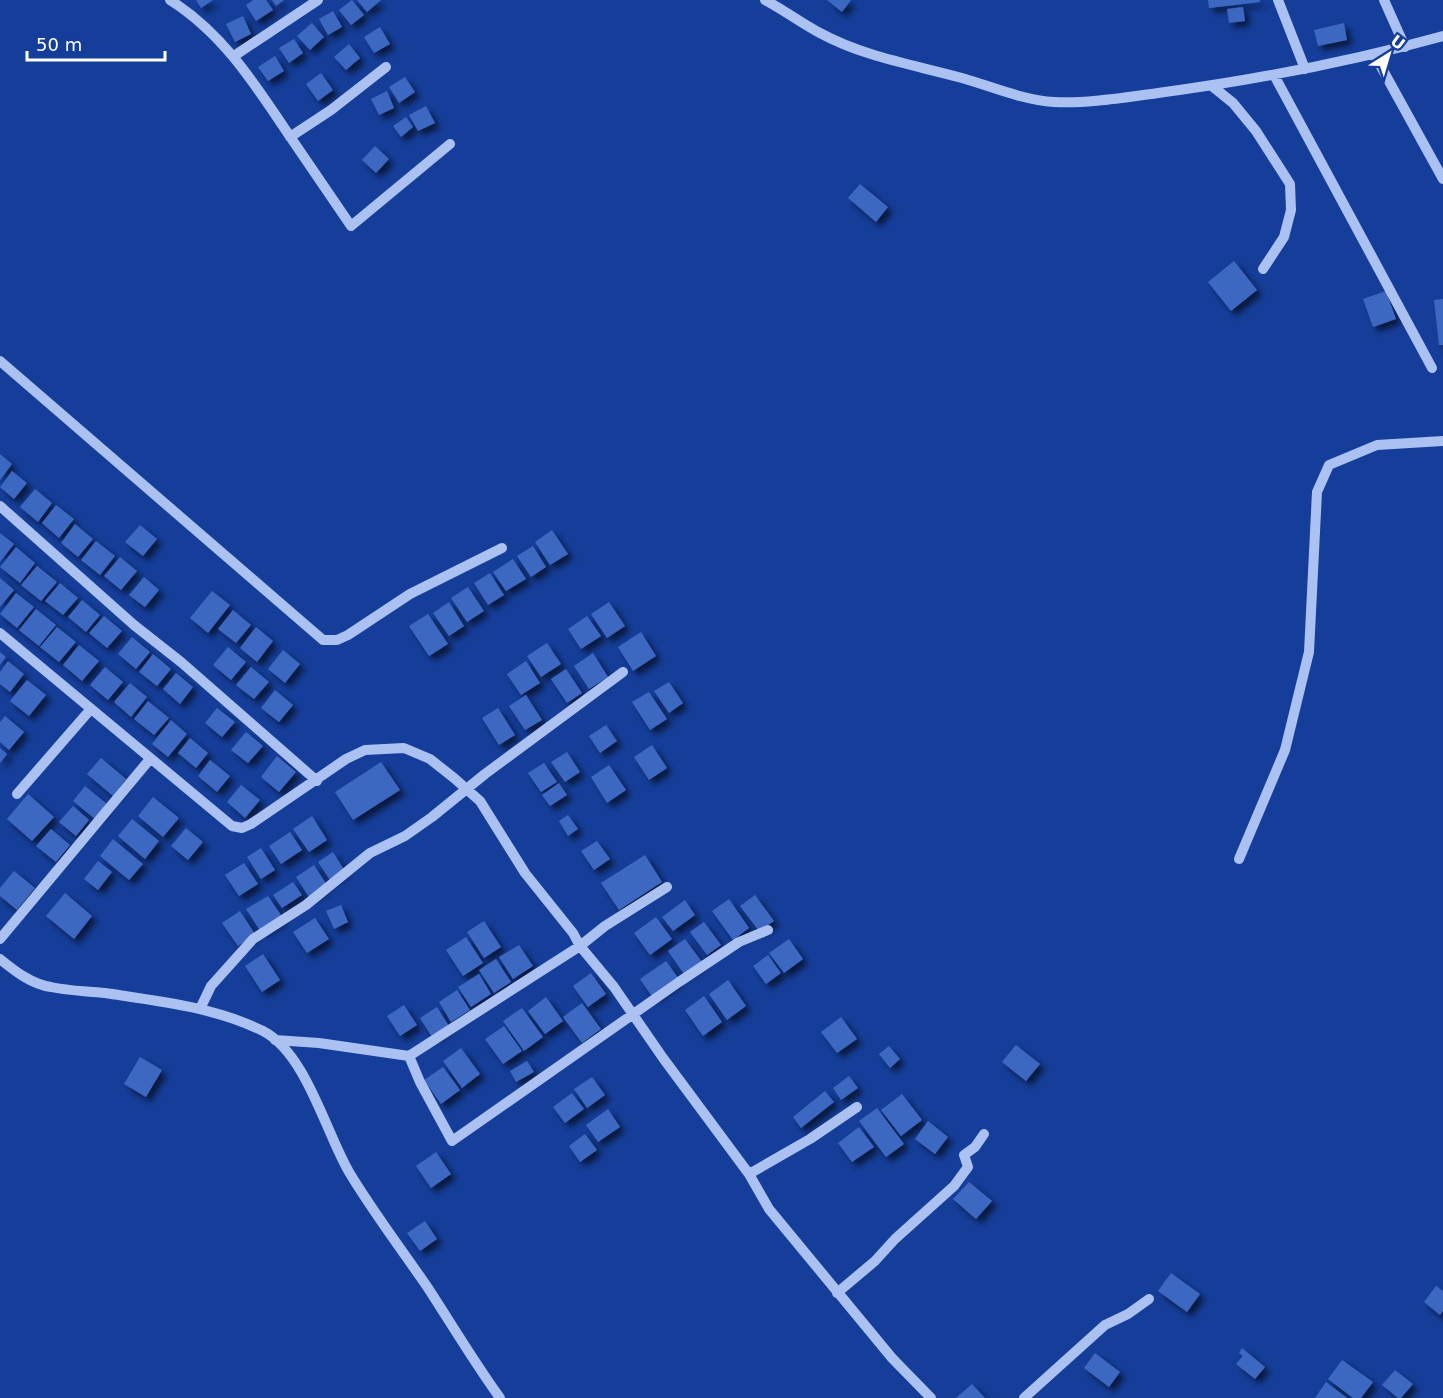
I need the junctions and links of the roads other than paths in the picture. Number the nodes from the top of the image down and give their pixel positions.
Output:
1 (170, 0) edge
2 (318, 0) edge
3 (765, 0) edge
4 (1278, 0) edge
5 (1384, 0) edge
6 (1443, 36) edge
7 (1405, 47) junction
8 (1374, 54) junction
9 (234, 56) junction
10 (387, 67) dead end
11 (1305, 69) junction
12 (1274, 75) junction
13 (1212, 86) junction
14 (290, 137) junction
15 (450, 144) dead end
16 (1443, 179) edge
17 (1263, 269) dead end
18 (0, 360) edge
19 (1432, 368) dead end
20 (1443, 441) edge
21 (0, 506) edge
22 (502, 548) dead end
23 (0, 633) edge
24 (623, 672) dead end
25 (90, 710) junction
26 (150, 759) junction
27 (317, 781) junction
28 (466, 789) junction
29 (17, 794) dead end
30 (1239, 860) dead end
31 (667, 887) dead end
32 (768, 930) dead end
33 (0, 939) edge
34 (580, 946) junction
35 (0, 959) edge
36 (200, 1009) junction
37 (634, 1015) junction
38 (275, 1040) junction
39 (409, 1056) junction
40 (857, 1107) dead end
41 (984, 1134) dead end
42 (749, 1174) junction
43 (837, 1293) junction
44 (1149, 1299) dead end
45 (500, 1398) edge
46 (931, 1398) edge
47 (1024, 1398) edge

1 - 9 street
2 - 9 street
3 - 13 street
4 - 11 street
5 - 7 street
6 - 7 street
7 - 8 street
8 - 11 street
8 - 16 street
9 - 14 street
10 - 14 street
11 - 12 street
12 - 13 street
12 - 19 street
13 - 17 street
14 - 15 street
18 - 22 street
20 - 30 street
21 - 27 street
23 - 25 street
24 - 28 street
25 - 26 street
25 - 29 street
26 - 27 street
26 - 33 street
27 - 28 street
28 - 34 street
28 - 36 street
31 - 34 street
32 - 37 street
34 - 37 street
34 - 39 street
35 - 36 street
36 - 38 street
37 - 39 street
37 - 42 street
38 - 39 street
38 - 45 street
40 - 42 street
41 - 43 street
42 - 43 street
43 - 46 street
44 - 47 street

